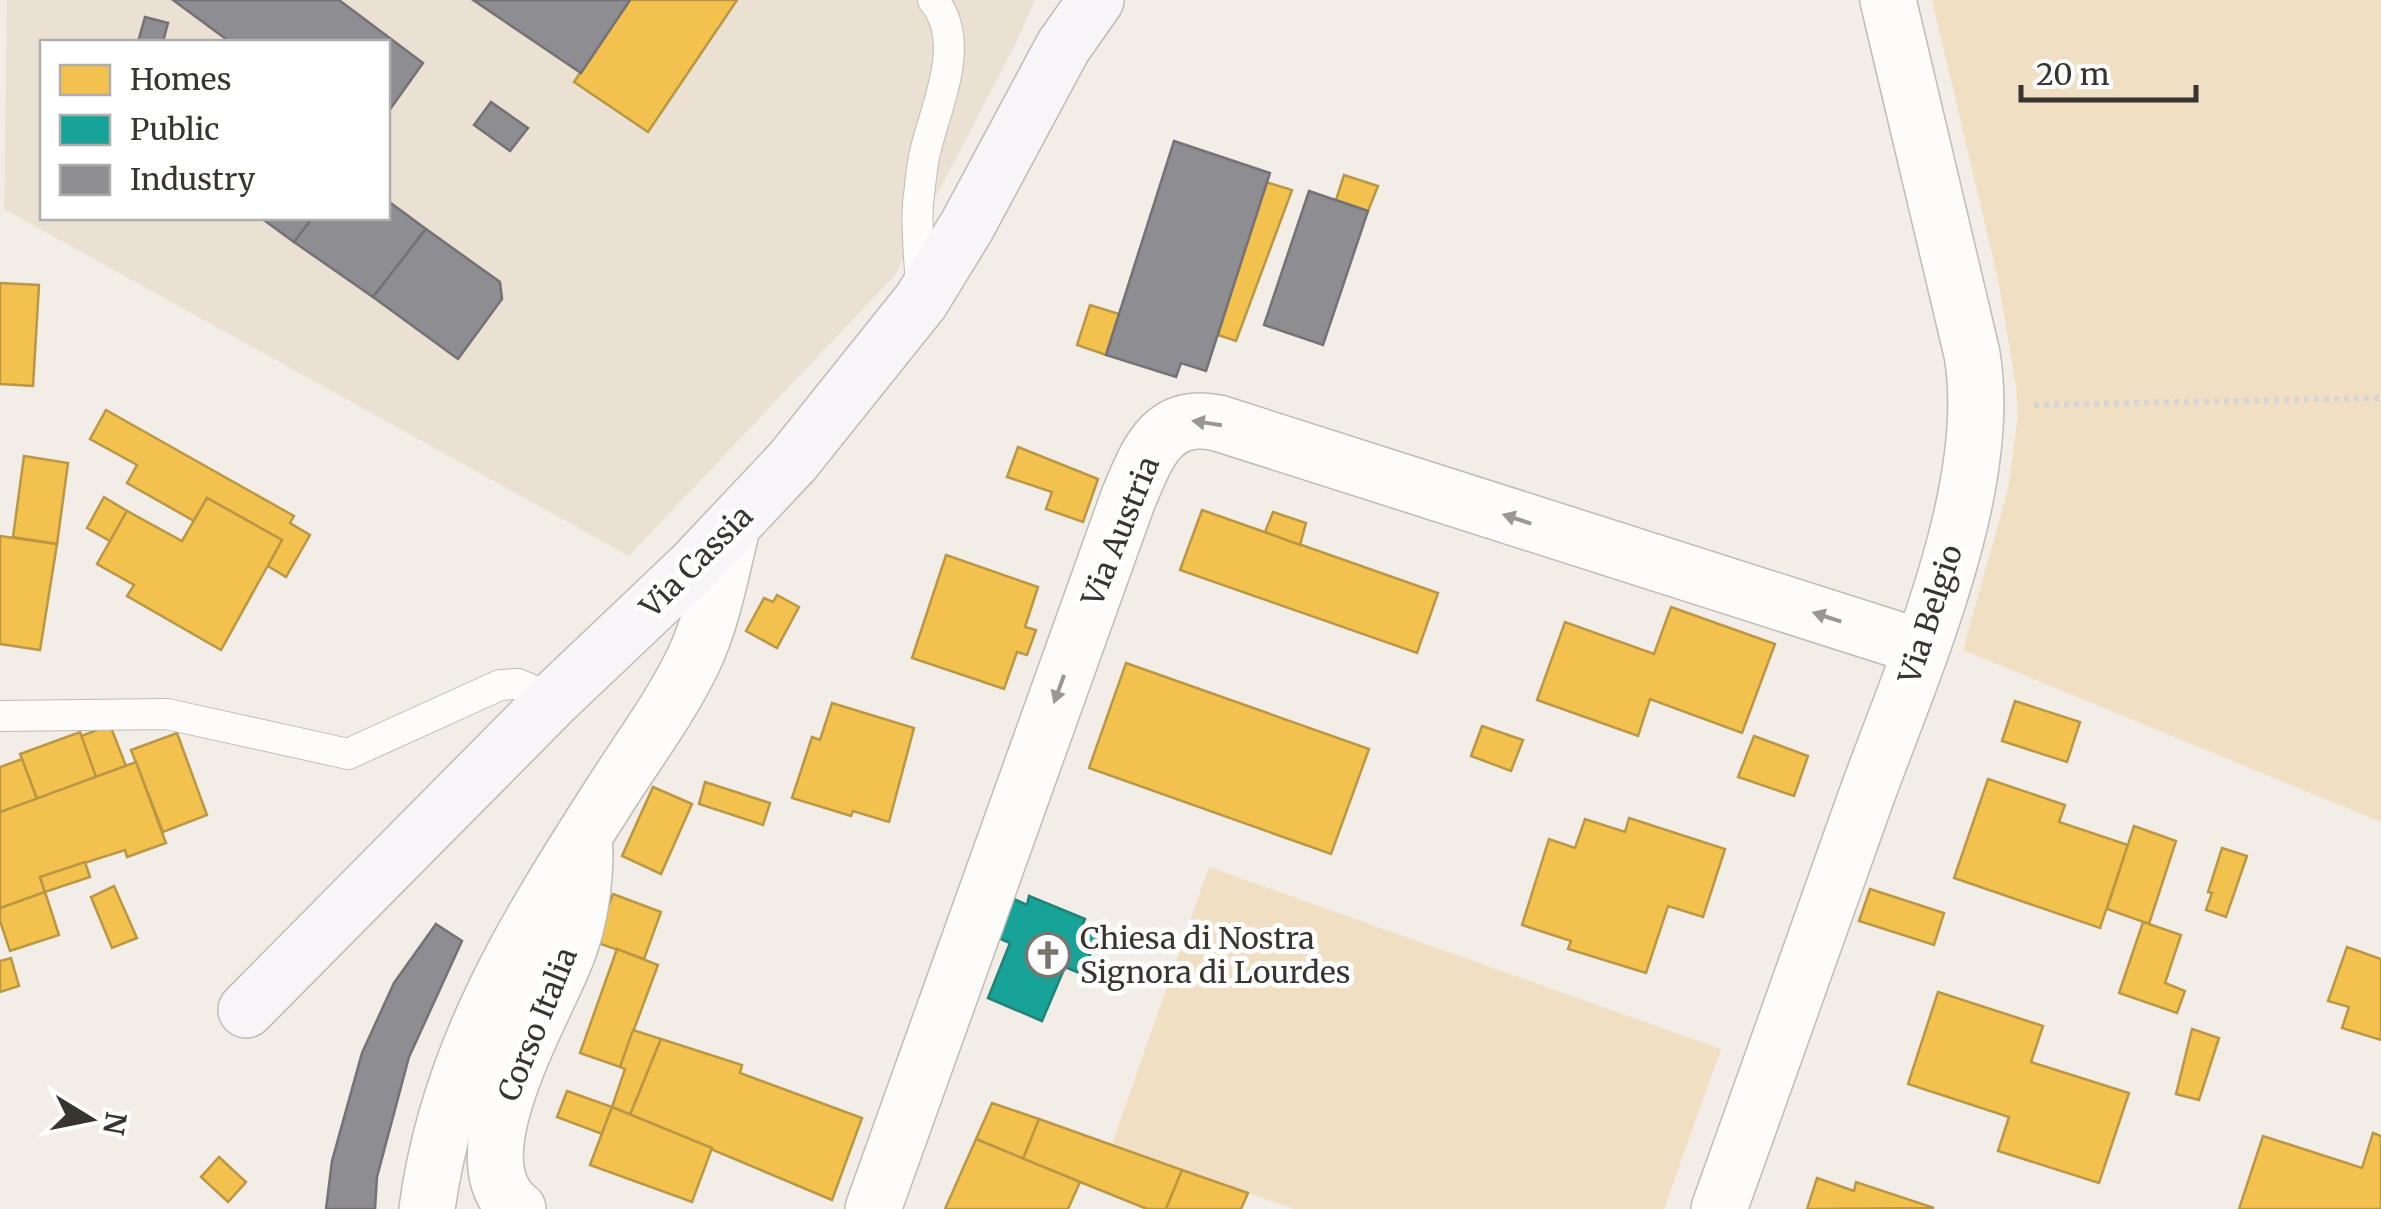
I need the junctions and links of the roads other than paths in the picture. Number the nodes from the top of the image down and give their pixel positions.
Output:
1 (933, 0) edge
2 (1096, 0) edge
3 (1888, 0) edge
4 (1069, 23) edge
5 (921, 301) junction
6 (732, 528) junction
7 (1920, 647) junction
8 (554, 699) junction
9 (0, 716) edge
10 (586, 833) junction
11 (246, 1010) dead end
12 (427, 1209) edge
13 (518, 1209) edge
14 (873, 1209) edge
15 (1720, 1209) edge

1 - 5 lane
2 - 4 main road, Via Cassia
3 - 7 street, Via Belgio
4 - 5 main road, Via Cassia
5 - 6 main road, Via Cassia
6 - 8 main road, Via Cassia
6 - 10 street
7 -> 14 street, Via Austria
7 - 15 street, Via Belgio
8 - 9 lane
8 - 11 main road, Via Cassia
10 - 12 street
10 - 13 street, Corso Italia

